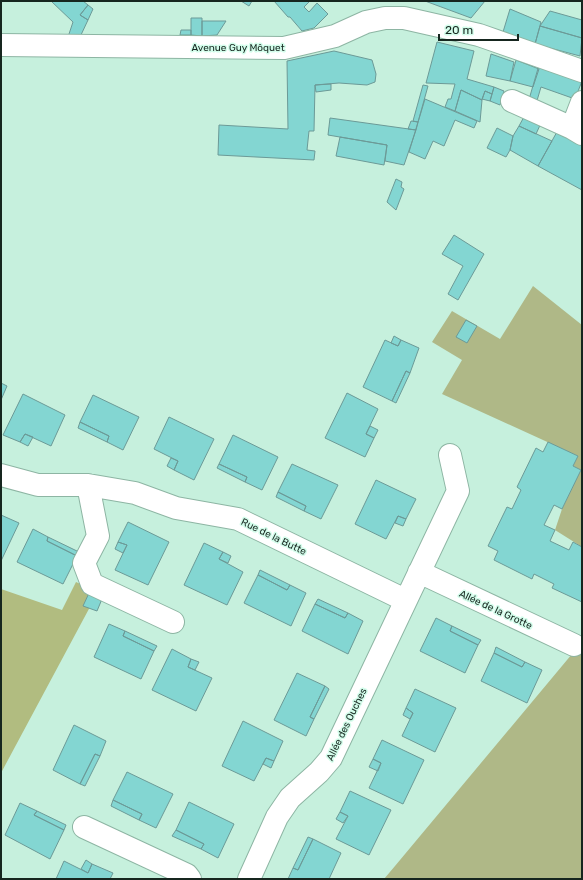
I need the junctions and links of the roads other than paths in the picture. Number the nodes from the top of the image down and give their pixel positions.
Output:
1 (382, 9) edge
2 (1, 45) edge
3 (582, 70) edge
4 (512, 101) dead end
5 (582, 102) edge
6 (577, 131) edge
7 (450, 456) dead end
8 (1, 475) edge
9 (88, 485) junction
10 (419, 572) junction
11 (405, 600) junction
12 (173, 622) dead end
13 (574, 645) dead end
14 (84, 827) dead end
15 (190, 879) edge
16 (249, 879) edge

1 - 2 street, Avenue Guy Môquet
1 - 3 street, Avenue Guy Môquet
4 - 6 street
5 - 6 street
7 - 10 street
8 - 9 street, Rue de la Butte
9 - 11 street, Rue de la Butte
9 - 12 street
10 - 11 street
10 - 13 street, Allée de la Grotte
11 - 16 street, Allée des Ouches
14 - 15 street

